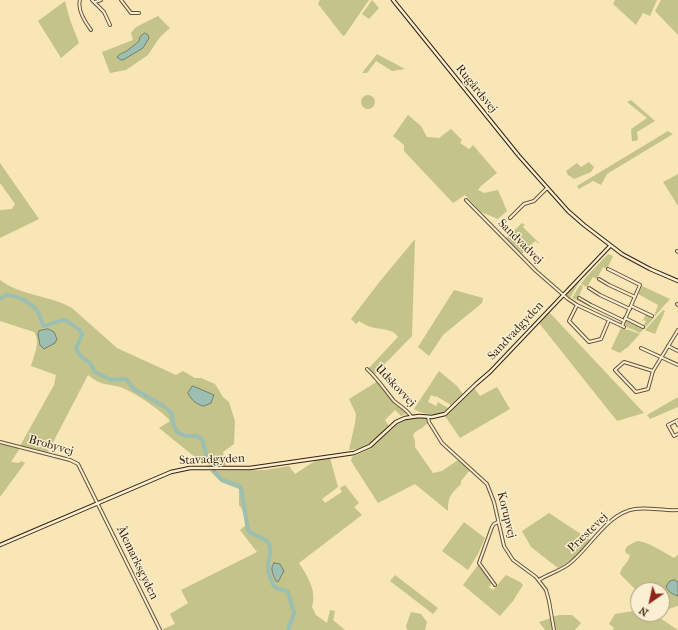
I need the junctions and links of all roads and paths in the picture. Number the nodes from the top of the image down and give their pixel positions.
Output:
1 (80, 0) edge
2 (92, 0) edge
3 (101, 0) edge
4 (121, 0) edge
5 (393, 0) edge
6 (95, 2) junction
7 (138, 13) dead end
8 (110, 25) dead end
9 (91, 30) dead end
10 (547, 188) junction
11 (466, 200) dead end
12 (510, 218) dead end
13 (610, 246) junction
14 (608, 269) dead end
15 (598, 279) dead end
16 (678, 281) edge
17 (589, 288) dead end
18 (563, 294) junction
19 (635, 297) junction
20 (578, 298) dead end
21 (577, 305) junction
22 (630, 308) junction
23 (652, 316) dead end
24 (625, 319) junction
25 (609, 320) junction
26 (643, 327) dead end
27 (678, 330) edge
28 (668, 346) junction
29 (641, 348) dead end
30 (678, 351) edge
31 (661, 358) junction
32 (678, 365) edge
33 (366, 369) dead end
34 (654, 371) junction
35 (411, 416) junction
36 (428, 417) junction
37 (677, 421) edge
38 (678, 425) edge
39 (678, 434) edge
40 (0, 442) edge
41 (98, 503) junction
42 (678, 510) edge
43 (498, 522) junction
44 (0, 546) edge
45 (538, 580) junction
46 (495, 585) dead end
47 (160, 630) edge
48 (554, 630) edge

1 - 9 street
2 - 6 street
3 - 6 street
4 - 7 street
5 - 10 street, Rugårdsvej
6 - 8 street
10 - 12 street
10 - 13 street, Rugårdsvej
11 - 18 street, Sandvadvej
13 - 16 street, Rugårdsvej
13 - 18 street, Sandvadgyden
14 - 19 street
15 - 19 street
17 - 22 street
18 - 21 street, Sandvadvej
18 - 36 street, Sandvadgyden
19 - 22 street
20 - 24 street
21 - 25 street, Sandvadvej
21 - 25 street
22 - 23 street
22 - 24 street
24 - 25 street, Sandvadvej
24 - 26 street
27 - 28 street
28 - 30 street
28 - 31 street
29 - 31 street
31 - 32 street
31 - 34 street
33 - 35 street, Udskovvej
34 - 34 street
35 - 36 street, Stavadgyden
35 - 41 street, Stavadgyden
36 - 43 street, Korupvej
37 - 38 street
37 - 39 street
40 - 41 street, Brobyvej
41 - 44 street, Stavadgyden
41 - 47 street, Ålemarksgyden
42 - 45 street, Præstevej
43 - 45 street, Korupvej
43 - 46 street
45 - 48 street

